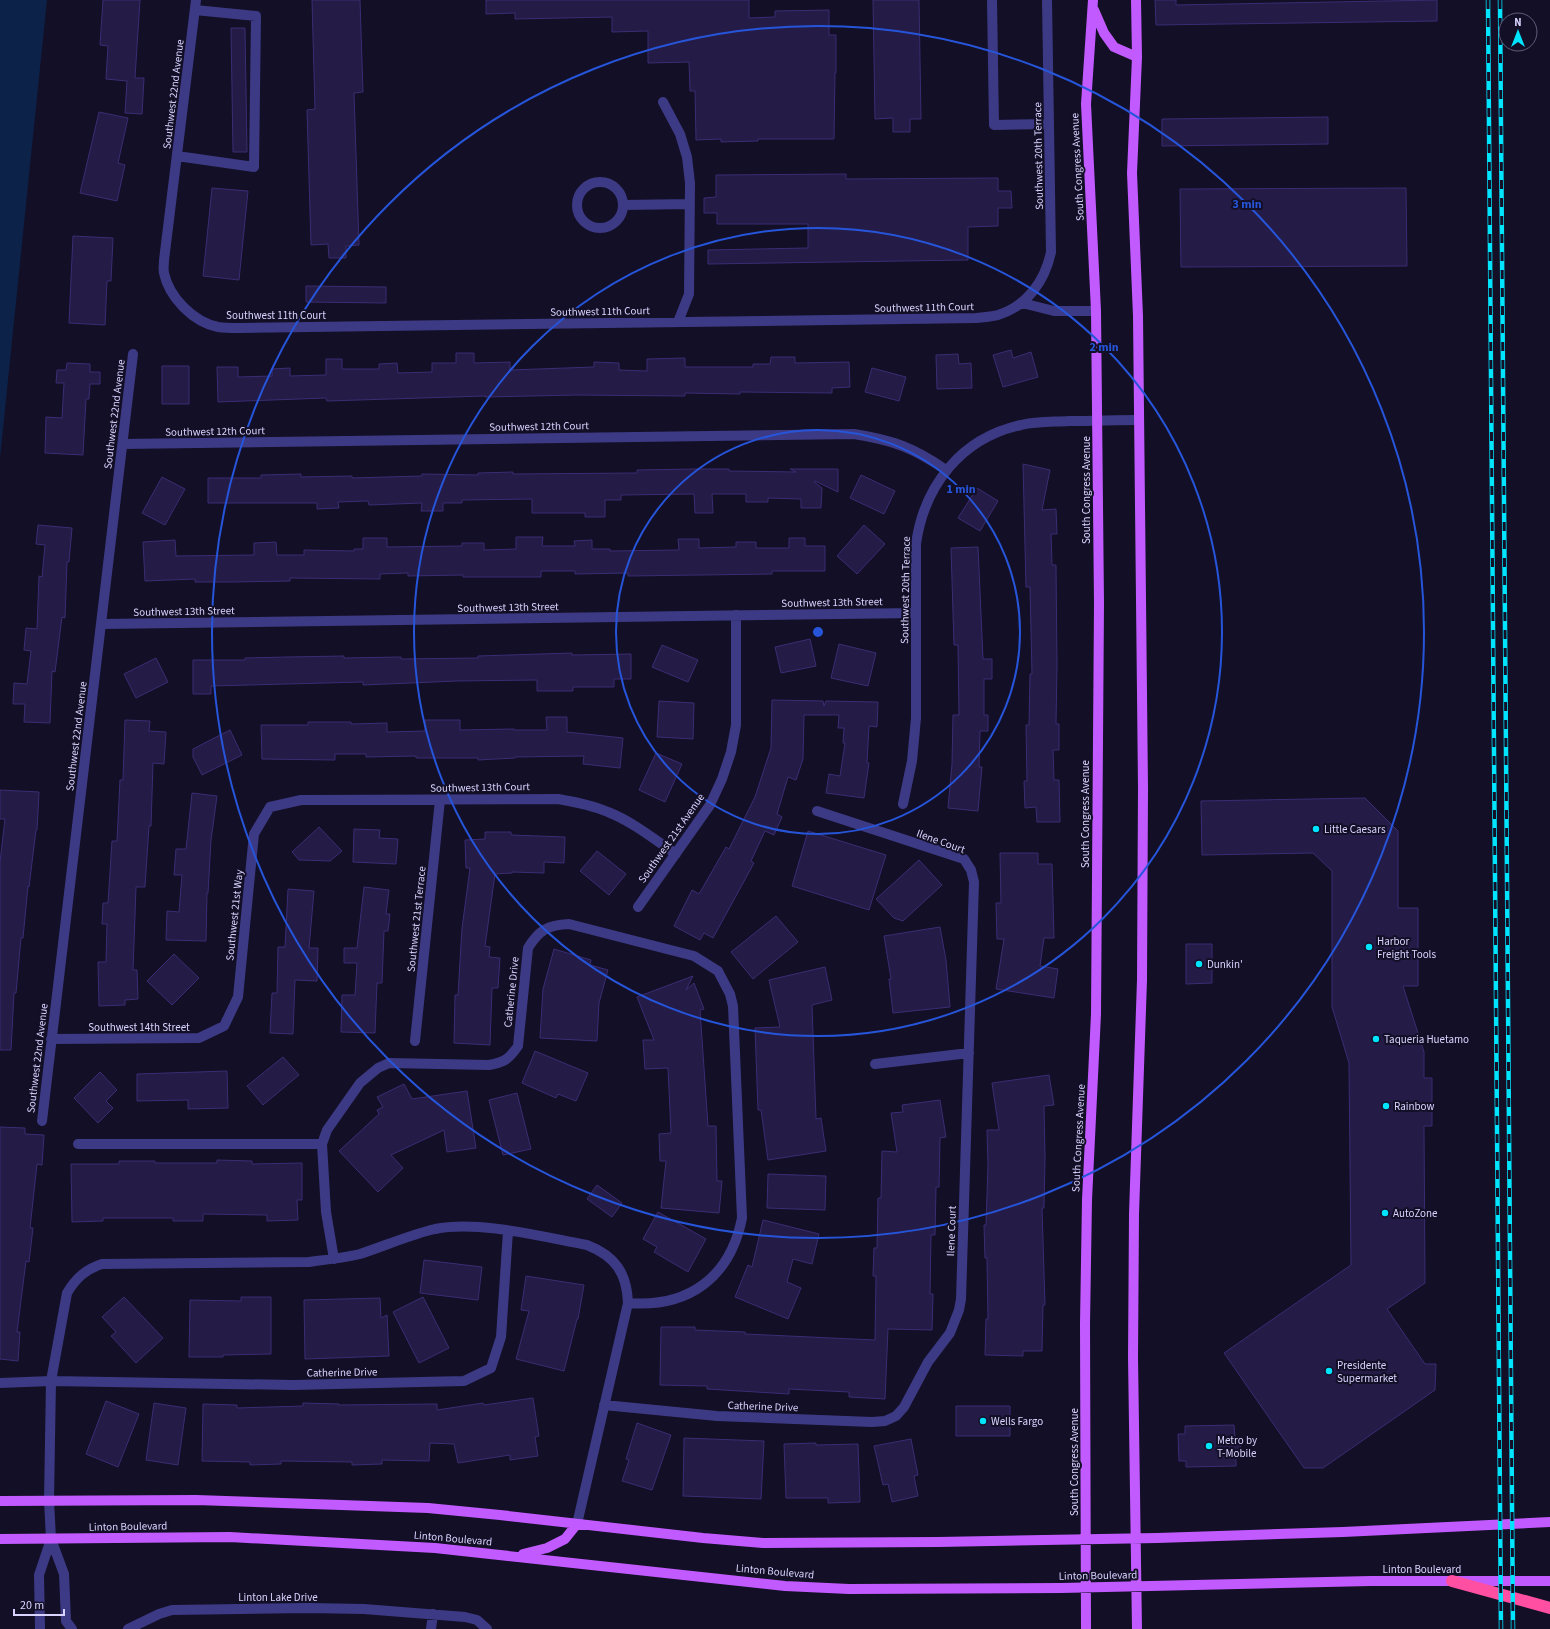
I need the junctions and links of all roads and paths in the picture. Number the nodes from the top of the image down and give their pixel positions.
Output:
1 (196, 0) edge
2 (992, 0) edge
3 (1047, 0) edge
4 (1136, 0) edge
5 (1093, 3) edge
6 (195, 10) junction
7 (1137, 57) junction
8 (663, 102) dead end
9 (1049, 124) junction
10 (177, 156) junction
11 (690, 204) junction
12 (623, 205) junction
13 (1022, 303) junction
14 (182, 305) joint
15 (1096, 311) junction
16 (678, 322) junction
17 (133, 354) dead end
18 (1098, 420) junction
19 (1139, 420) junction
20 (123, 444) junction
21 (946, 470) junction
22 (916, 613) junction
23 (736, 615) junction
24 (101, 624) junction
25 (440, 800) junction
26 (904, 804) dead end
27 (270, 807) joint
28 (817, 811) dead end
29 (676, 854) junction
30 (638, 907) dead end
31 (224, 1026) joint
32 (51, 1039) junction
33 (415, 1041) dead end
34 (969, 1053) junction
35 (875, 1064) dead end
36 (42, 1121) dead end
37 (78, 1144) dead end
38 (322, 1144) junction
39 (508, 1230) junction
40 (334, 1259) junction
41 (628, 1303) junction
42 (51, 1381) junction
43 (0, 1384) edge
44 (910, 1397) joint
45 (604, 1405) junction
46 (49, 1500) junction
47 (0, 1501) edge
48 (1550, 1522) edge
49 (577, 1524) junction
50 (1135, 1538) junction
51 (0, 1539) edge
52 (51, 1539) junction
53 (1086, 1540) junction
54 (515, 1555) junction
55 (1452, 1581) junction
56 (1550, 1581) edge
57 (1136, 1586) junction
58 (1086, 1587) junction
59 (1550, 1608) edge
60 (433, 1614) junction
61 (40, 1629) edge
62 (72, 1629) edge
63 (128, 1629) edge
64 (431, 1629) edge
65 (487, 1629) edge
66 (1086, 1629) edge
67 (1136, 1629) edge

1 - 6 street, Southwest 22nd Avenue
2 - 9 street
3 - 9 street, Southwest 20th Terrace
4 - 7 main road
5 - 7 main road
5 - 15 main road, South Congress Avenue
6 - 10 street, Southwest 22nd Avenue
6 - 10 street
7 - 19 main road
8 - 11 street
9 - 13 street, Southwest 20th Terrace
10 - 14 street, Southwest 22nd Avenue
11 - 12 street
11 - 16 street
12 - 12 street
13 - 15 street
13 - 16 street, Southwest 11th Court
14 - 16 street, Southwest 11th Court
15 - 18 main road, South Congress Avenue
17 - 20 street, Southwest 22nd Avenue
18 - 19 street, Southwest 20th Terrace
18 - 21 street, Southwest 20th Terrace
18 - 53 main road, South Congress Avenue
19 - 50 main road
20 - 21 street, Southwest 12th Court
20 - 24 street, Southwest 22nd Avenue
21 - 22 street, Southwest 20th Terrace
22 - 23 street, Southwest 13th Street
22 - 26 street, Southwest 20th Terrace
23 - 24 street, Southwest 13th Street
23 - 29 street, Southwest 21st Avenue
24 - 32 street, Southwest 22nd Avenue
25 - 27 street, Southwest 13th Court
25 - 29 street, Southwest 13th Court
25 - 33 street, Southwest 21st Terrace
27 - 31 street, Southwest 21st Way
28 - 34 street, Ilene Court
29 - 30 street, Southwest 21st Avenue
31 - 32 street, Southwest 14th Street
32 - 36 street, Southwest 22nd Avenue
34 - 35 street
34 - 44 street, Ilene Court
37 - 38 street
38 - 40 street, Catherine Drive
38 - 41 street, Catherine Drive
39 - 40 street
39 - 41 street
39 - 42 street, Catherine Drive
40 - 42 street
41 - 45 street
42 - 43 street, Catherine Drive
42 - 46 street
44 - 45 street, Catherine Drive
45 - 49 street
46 - 47 main road
46 - 49 main road
46 - 52 street
48 - 50 main road
49 - 53 main road
49 - 54 main road
50 - 53 main road
50 - 57 main road
51 - 52 main road, Linton Boulevard
52 - 54 main road, Linton Boulevard
52 - 61 street
52 - 62 street
53 - 58 main road, South Congress Avenue
54 - 58 main road, Linton Boulevard
55 - 56 main road, Linton Boulevard
55 - 57 main road, Linton Boulevard
55 - 59 highway
57 - 58 main road, Linton Boulevard
57 - 67 main road
58 - 66 main road, South Congress Avenue
60 - 63 street, Linton Lake Drive
60 - 64 street
60 - 65 street, Linton Lake Drive

